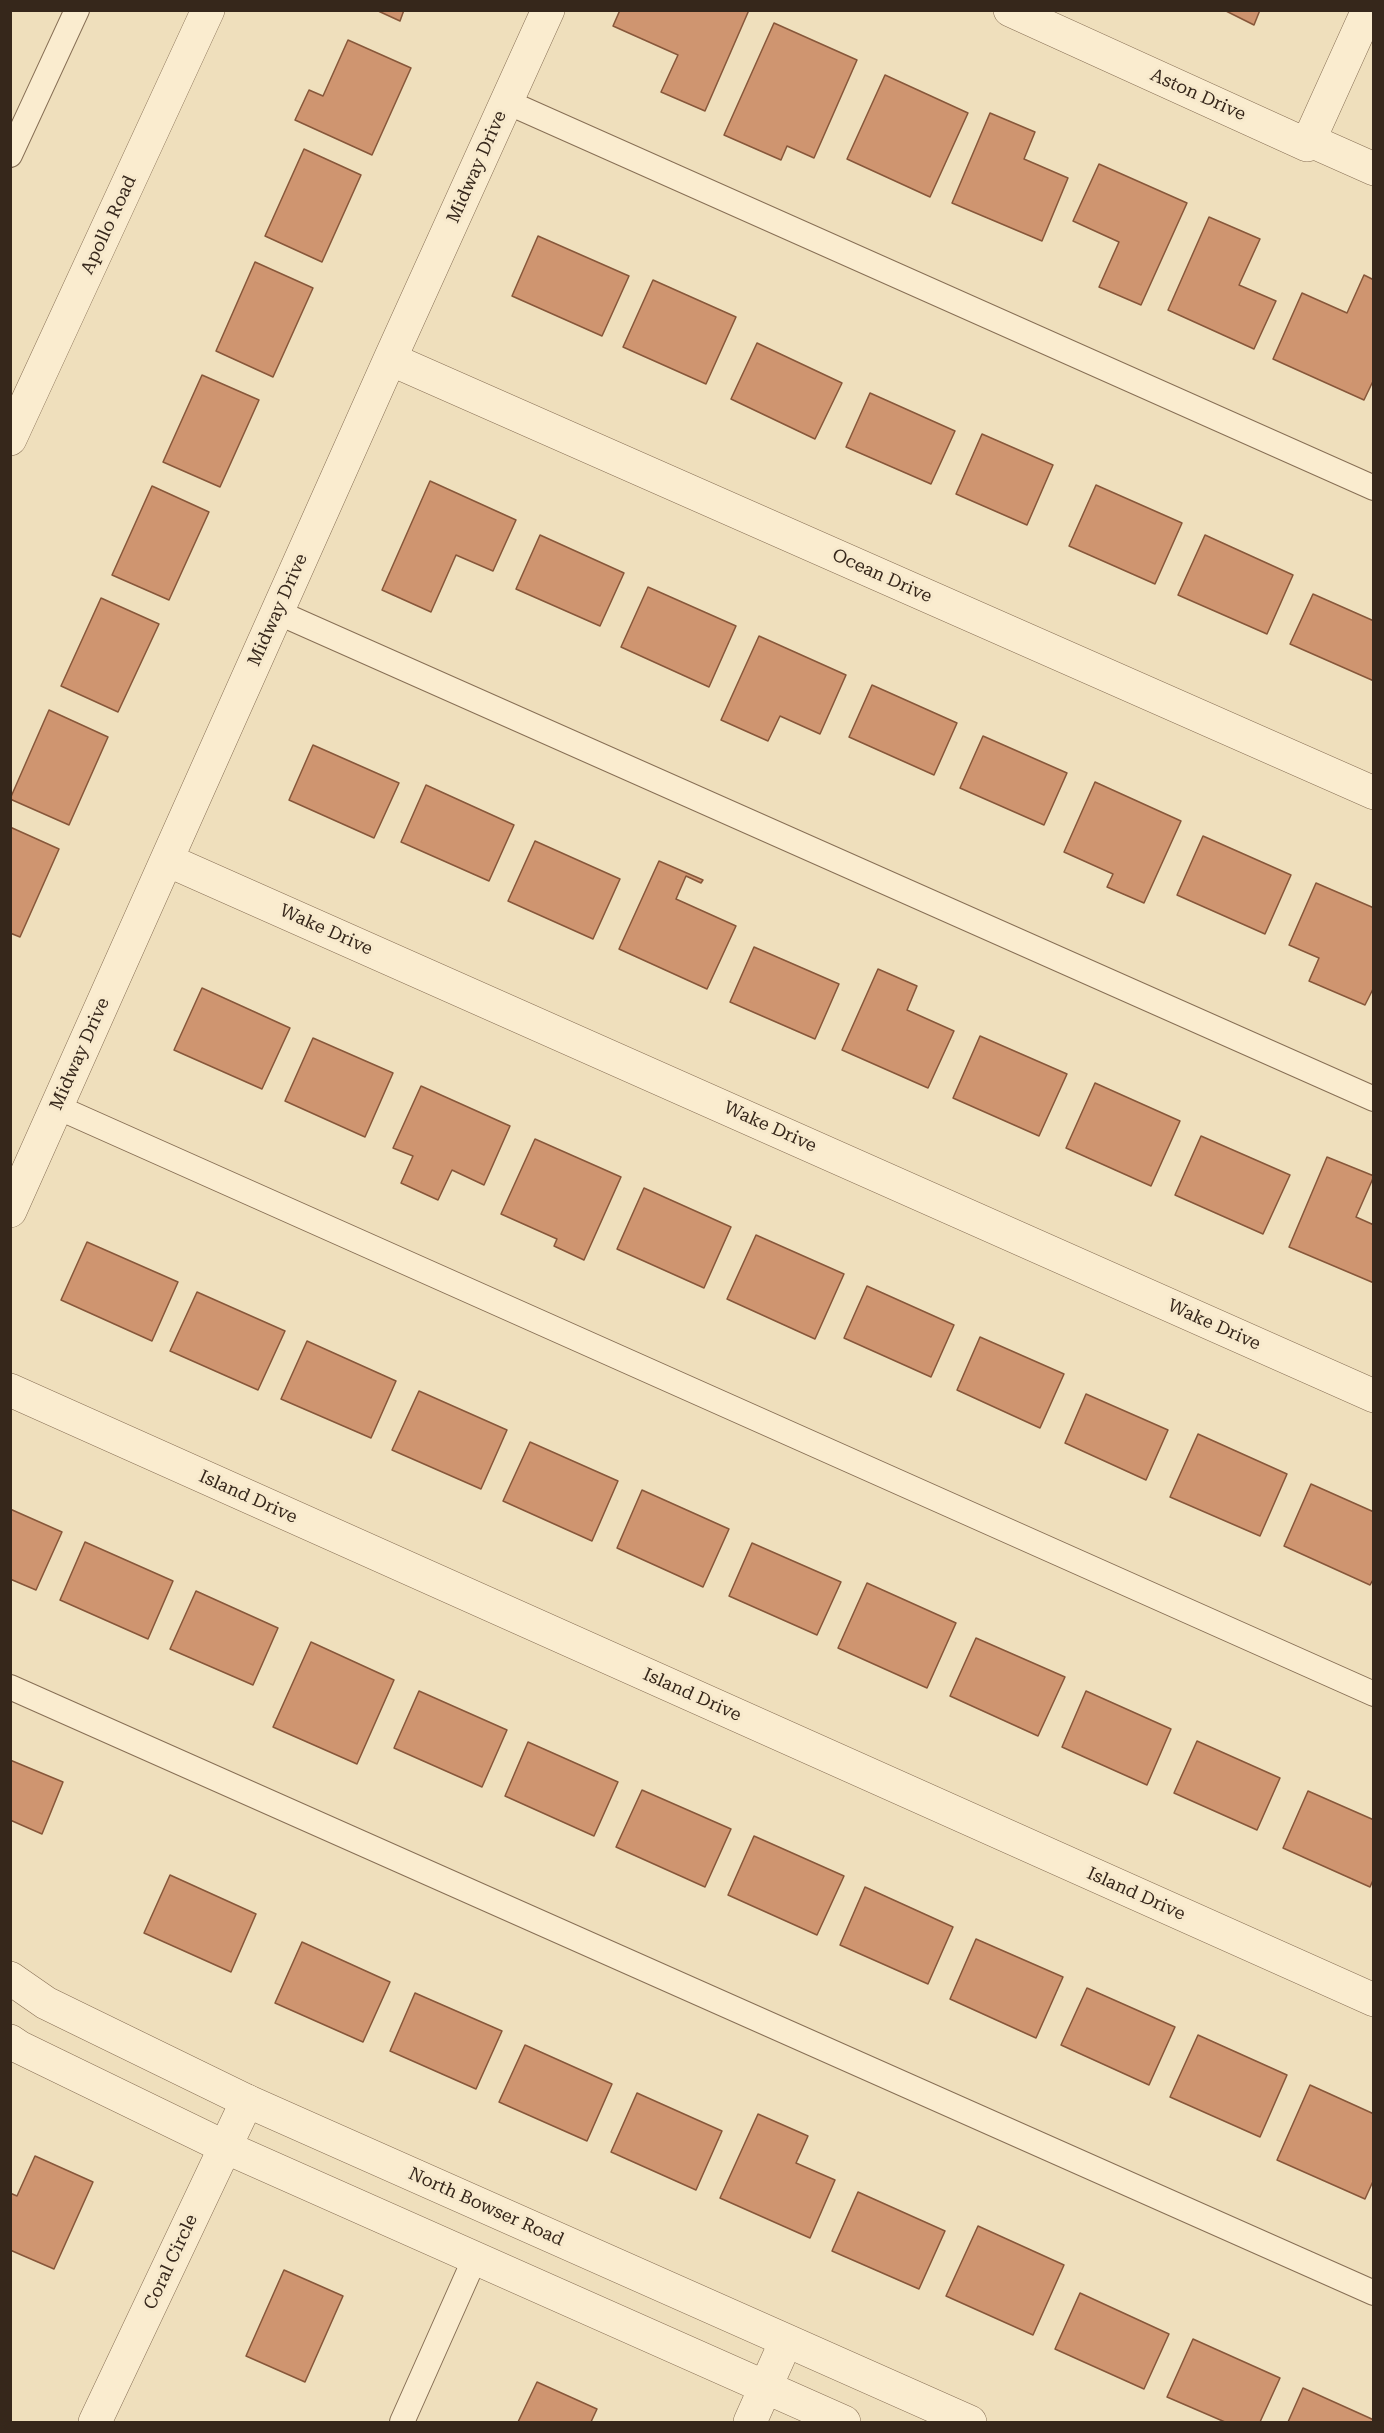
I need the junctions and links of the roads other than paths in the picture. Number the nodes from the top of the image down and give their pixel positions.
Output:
1 (77, 10) edge
2 (208, 10) edge
3 (548, 10) edge
4 (1010, 10) edge
5 (1368, 10) edge
6 (1050, 19) edge
7 (507, 102) junction
8 (1313, 133) junction
9 (10, 155) edge
10 (1374, 169) edge
11 (390, 359) junction
12 (10, 439) edge
13 (1374, 488) edge
14 (277, 612) junction
15 (1374, 793) edge
16 (167, 860) junction
17 (1374, 1099) edge
18 (57, 1107) junction
19 (10, 1211) edge
20 (10, 1390) edge
21 (1374, 1396) edge
22 (10, 1687) edge
23 (1374, 1694) edge
24 (10, 1978) edge
25 (1374, 2000) edge
26 (10, 2041) edge
27 (247, 2101) junction
28 (225, 2147) junction
29 (475, 2258) junction
30 (1374, 2293) edge
31 (786, 2340) junction
32 (766, 2387) junction
33 (95, 2422) edge
34 (402, 2422) edge
35 (750, 2422) edge
36 (844, 2422) edge
37 (970, 2422) edge

1 - 9 lane
2 - 12 street, Apollo Road
3 - 7 street, Midway Drive
4 - 6 street, Aston Drive
5 - 8 street
6 - 8 street, Aston Drive
7 - 11 street, Midway Drive
7 - 13 lane
8 - 10 street
11 - 14 street, Midway Drive
11 - 15 street, Ocean Drive
14 - 16 street, Midway Drive
14 - 17 lane
16 - 18 street, Midway Drive
16 - 21 street, Wake Drive
18 - 19 street, Midway Drive
18 - 23 lane
20 - 25 street, Island Drive
22 - 30 lane
24 - 27 street, North Bowser Road
26 - 28 street
27 - 28 street, Coral Circle
27 - 31 street, North Bowser Road
28 - 29 street
28 - 33 street, Coral Circle
29 - 32 street
29 - 34 lane
31 - 32 street
31 - 37 street, North Bowser Road
32 - 35 street
32 - 36 street

